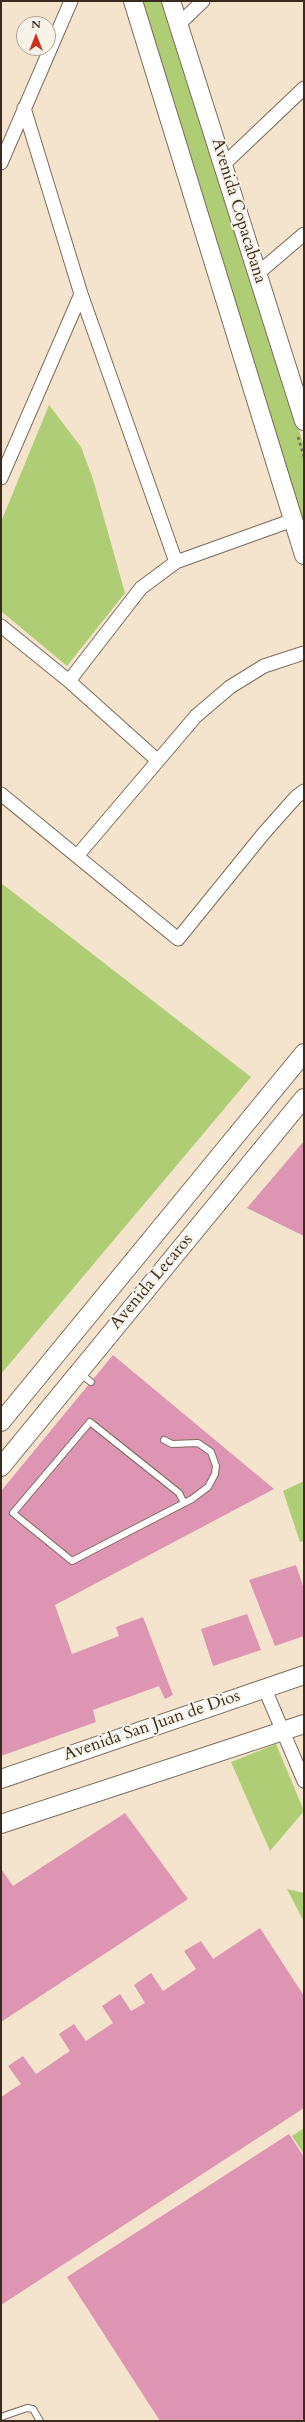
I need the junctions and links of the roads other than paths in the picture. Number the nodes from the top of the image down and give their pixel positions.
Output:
1 (71, 1) edge
2 (133, 1) edge
3 (171, 1) edge
4 (204, 1) edge
5 (179, 24) junction
6 (304, 88) edge
7 (24, 108) junction
8 (1, 163) edge
9 (223, 165) junction
10 (304, 234) edge
11 (257, 274) junction
12 (81, 294) junction
13 (304, 421) edge
14 (1, 478) edge
15 (293, 520) junction
16 (304, 555) edge
17 (176, 562) junction
18 (1, 626) edge
19 (304, 653) edge
20 (69, 681) junction
21 (157, 760) junction
22 (304, 791) edge
23 (1, 794) edge
24 (77, 856) junction
25 (304, 1053) edge
26 (304, 1098) edge
27 (1, 1422) edge
28 (164, 1440) dead end
29 (1, 1467) edge
30 (184, 1503) junction
31 (304, 1675) edge
32 (264, 1687) junction
33 (304, 1724) edge
34 (282, 1731) junction
35 (1, 1779) edge
36 (304, 1781) edge
37 (1, 1824) edge
38 (1, 2417) edge
39 (40, 2421) edge

1 - 7 street
2 - 15 main road
3 - 5 main road, Avenida Copacabana
4 - 5 street
5 - 9 main road, Avenida Copacabana
6 - 9 street
7 - 8 street
7 - 12 street
9 - 11 main road, Avenida Copacabana
10 - 11 street
11 - 13 main road, Avenida Copacabana
12 - 14 street
12 - 17 street
15 - 16 main road
15 - 17 street
17 - 20 street
18 - 20 street
19 - 21 street
20 - 21 street
21 - 24 street
22 - 24 street
23 - 24 street
25 - 27 main road, Avenida Lecaros
26 - 29 main road, Avenida Lecaros
28 - 30 lane
30 - 30 lane
31 - 32 main road, Avenida San Juan de Dios
32 - 34 street
32 - 35 main road, Avenida San Juan de Dios
33 - 34 main road
34 - 36 street
34 - 37 main road
38 - 39 lane

